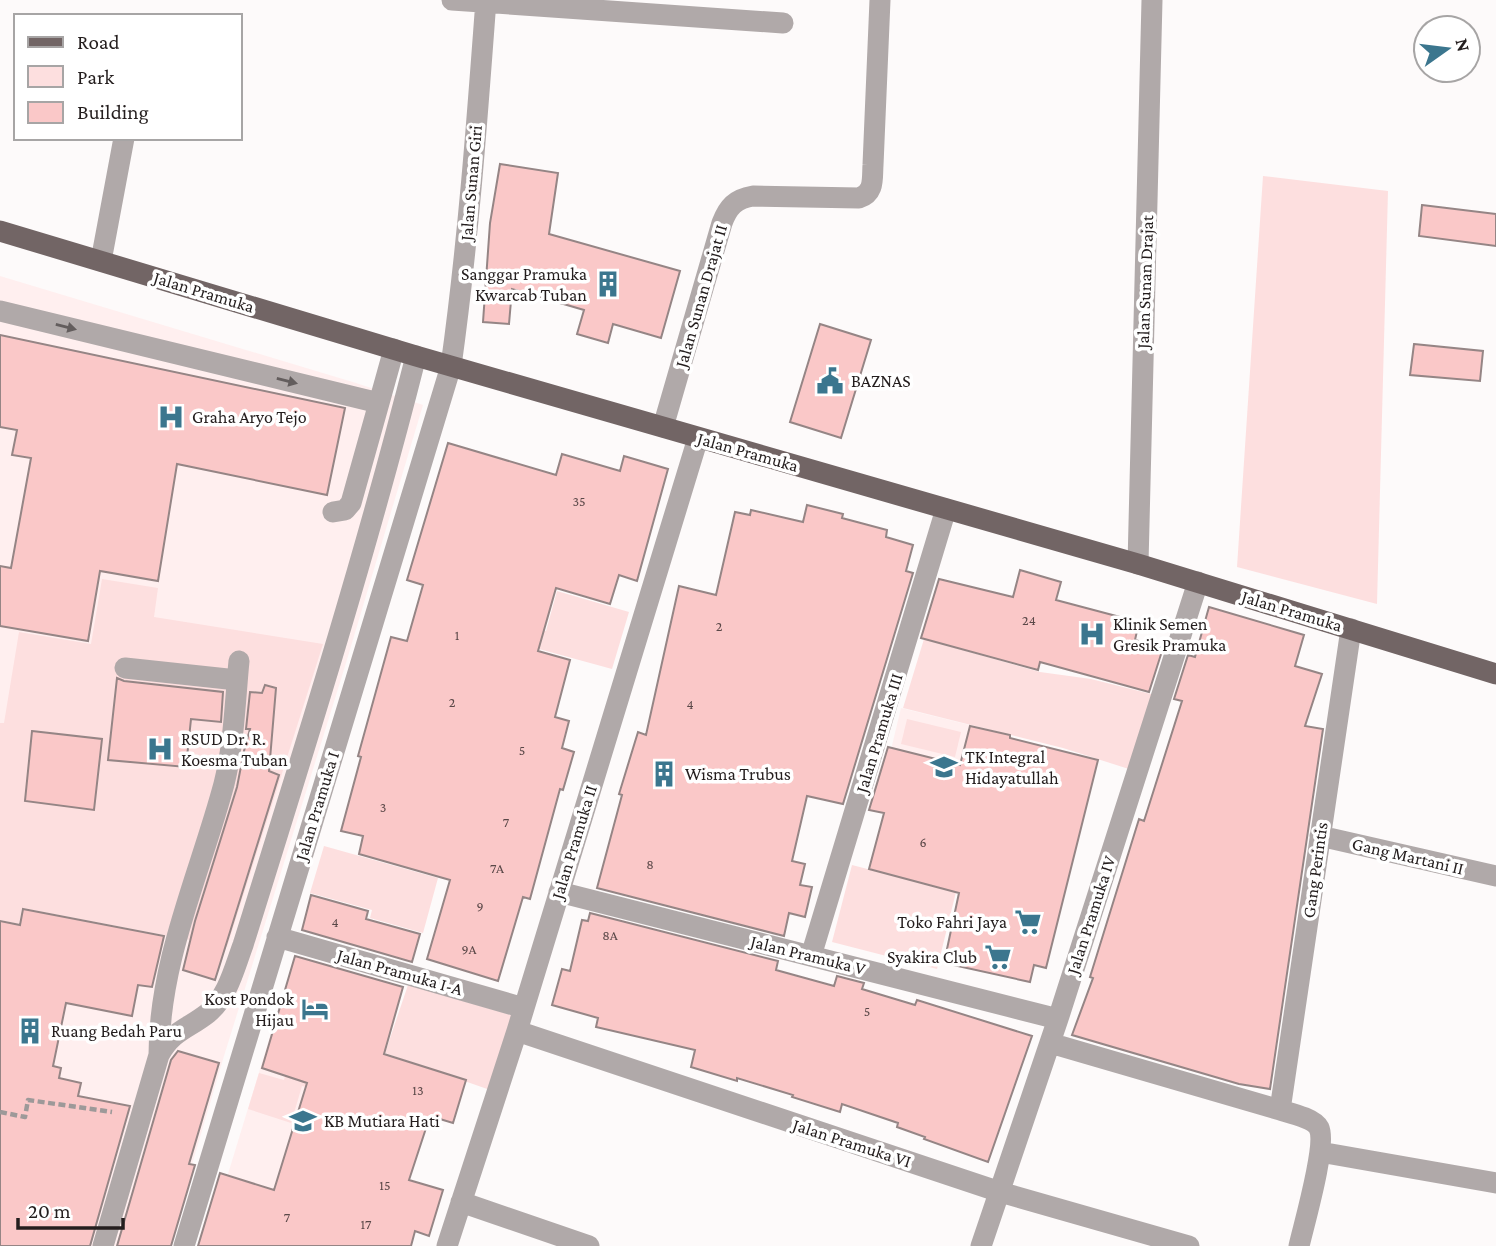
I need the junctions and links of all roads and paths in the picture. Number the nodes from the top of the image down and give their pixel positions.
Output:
1 (453, 0) edge
2 (880, 0) edge
3 (1152, 0) edge
4 (486, 1) edge
5 (783, 23) dead end
6 (124, 140) edge
7 (0, 231) edge
8 (101, 261) junction
9 (0, 311) edge
10 (394, 349) junction
11 (416, 356) junction
12 (451, 366) junction
13 (379, 403) junction
14 (663, 428) junction
15 (698, 438) junction
16 (946, 509) junction
17 (333, 512) dead end
18 (1138, 564) junction
19 (1198, 582) junction
20 (1351, 629) junction
21 (125, 668) dead end
22 (1496, 674) edge
23 (1320, 836) junction
24 (1496, 876) edge
25 (559, 892) junction
26 (277, 937) junction
27 (811, 956) junction
28 (524, 1008) junction
29 (1058, 1018) junction
30 (517, 1031) junction
31 (1050, 1043) junction
32 (159, 1055) junction
33 (1280, 1110) junction
34 (0, 1112) edge
35 (141, 1116) junction
36 (1320, 1152) junction
37 (1496, 1182) edge
38 (1000, 1192) junction
39 (461, 1202) junction
40 (103, 1246) edge
41 (184, 1246) edge
42 (447, 1246) edge
43 (589, 1246) edge
44 (981, 1246) edge
45 (1189, 1246) edge
46 (1299, 1246) edge

1 - 4 street
2 - 14 street, Jalan Sunan Drajat II
3 - 18 street, Jalan Sunan Drajat
4 - 5 street
4 - 12 street, Jalan Sunan Giri
6 - 8 street
7 - 8 main road, Jalan Pramuka
8 - 10 main road, Jalan Pramuka
9 -> 13 street
10 - 11 main road, Jalan Pramuka
10 - 13 street
11 - 12 main road, Jalan Pramuka
11 - 32 street
12 - 14 main road, Jalan Pramuka
12 - 26 street, Jalan Pramuka I
13 - 17 street
14 - 15 main road, Jalan Pramuka
15 - 16 main road, Jalan Pramuka
15 - 25 street, Jalan Pramuka II
16 - 18 main road, Jalan Pramuka
16 - 27 street, Jalan Pramuka III
18 - 19 main road, Jalan Pramuka
19 - 20 main road, Jalan Pramuka
19 - 29 street, Jalan Pramuka IV
20 - 22 main road, Jalan Pramuka
20 - 23 street, Gang Perintis
21 - 32 street
23 - 24 street, Gang Martani II
23 - 33 street, Gang Perintis
25 - 27 street, Jalan Pramuka V
25 - 28 street, Jalan Pramuka II
26 - 28 street, Jalan Pramuka I-A
26 - 41 street, Jalan Pramuka I
27 - 29 street, Jalan Pramuka V
28 - 30 street, Jalan Pramuka II
29 - 31 street, Jalan Pramuka IV
30 - 38 street, Jalan Pramuka VI
30 - 39 street, Jalan Pramuka II
31 - 33 street
31 - 38 street, Jalan Pramuka IV
32 - 35 street
33 - 36 street
34 - 35 path
35 - 40 street
36 - 37 street
36 - 46 street
38 - 44 street, Jalan Pramuka IV
38 - 45 street, Jalan Pramuka VI
39 - 42 street, Jalan Pramuka II
39 - 43 street

